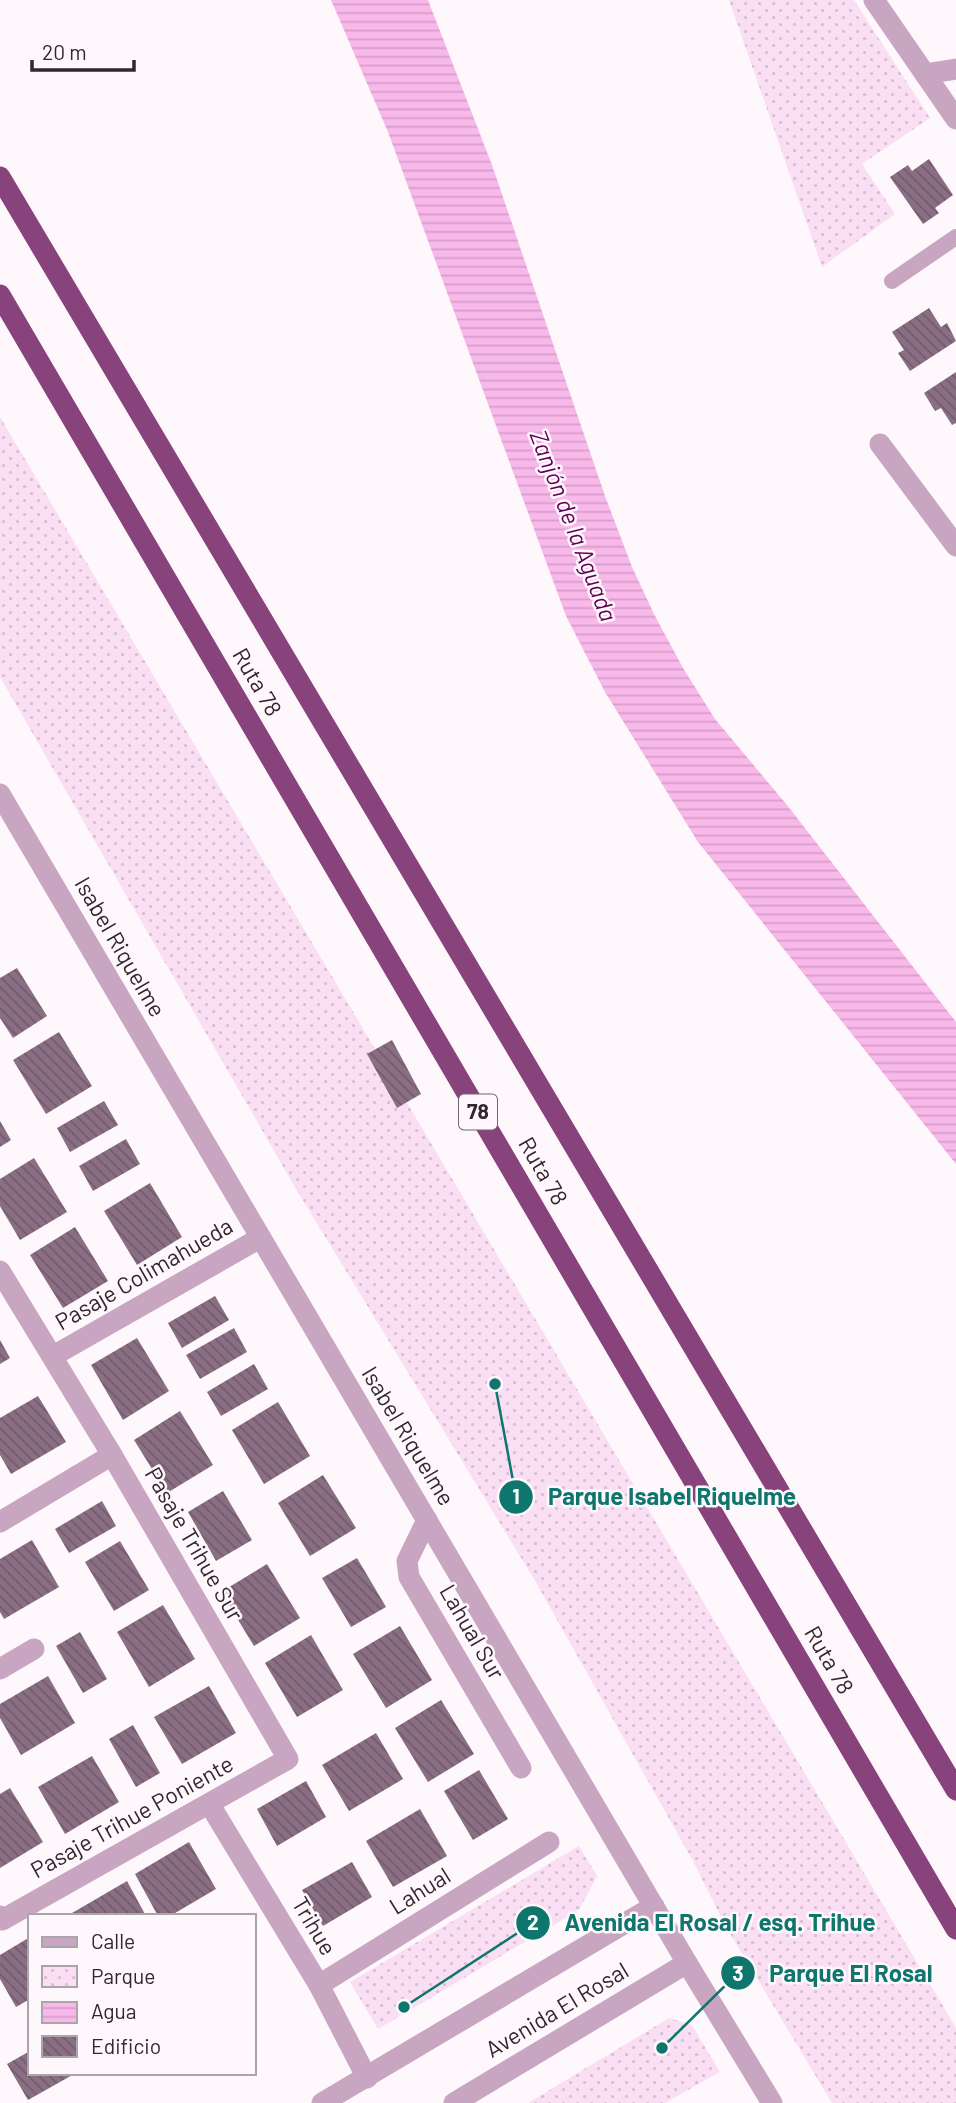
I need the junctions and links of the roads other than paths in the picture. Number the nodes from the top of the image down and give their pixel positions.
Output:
1 (874, 0) edge
2 (956, 69) edge
3 (925, 74) junction
4 (956, 119) edge
5 (0, 177) edge
6 (956, 237) edge
7 (892, 281) dead end
8 (0, 295) edge
9 (880, 444) dead end
10 (956, 546) edge
11 (0, 794) edge
12 (260, 1238) junction
13 (0, 1273) edge
14 (53, 1356) junction
15 (112, 1455) junction
16 (427, 1520) junction
17 (0, 1522) edge
18 (34, 1649) dead end
19 (0, 1669) edge
20 (288, 1759) joint
21 (521, 1768) dead end
22 (956, 1790) edge
23 (210, 1805) junction
24 (550, 1842) dead end
25 (654, 1906) junction
26 (1, 1918) edge
27 (956, 1929) edge
28 (687, 1963) junction
29 (318, 1985) junction
30 (367, 2078) junction
31 (322, 2103) edge
32 (454, 2103) edge
33 (772, 2103) edge

1 - 3 street
2 - 3 street
3 - 4 street
5 - 22 highway, Ruta 78
6 - 7 lane
8 - 27 highway, Ruta 78 / 78
9 - 10 street
11 - 12 street, Isabel Riquelme
12 - 14 street, Pasaje Colimahueda
12 - 16 street, Isabel Riquelme
13 - 14 street
14 - 15 street, Pasaje Trihue Sur
15 - 17 street
15 - 20 street, Pasaje Trihue Sur
16 - 21 street, Lahual Sur
16 - 25 street, Isabel Riquelme
18 - 19 street
20 - 23 street, Pasaje Trihue Poniente
23 - 26 street, Pasaje Trihue Poniente
23 - 29 street, Trihue
24 - 29 street, Lahual
25 - 28 street, Isabel Riquelme
25 - 30 street, Avenida El Rosal
28 - 32 street, Avenida El Rosal
28 - 33 street, Isabel Riquelme
29 - 30 street, Trihue
30 - 31 street, Avenida El Rosal

